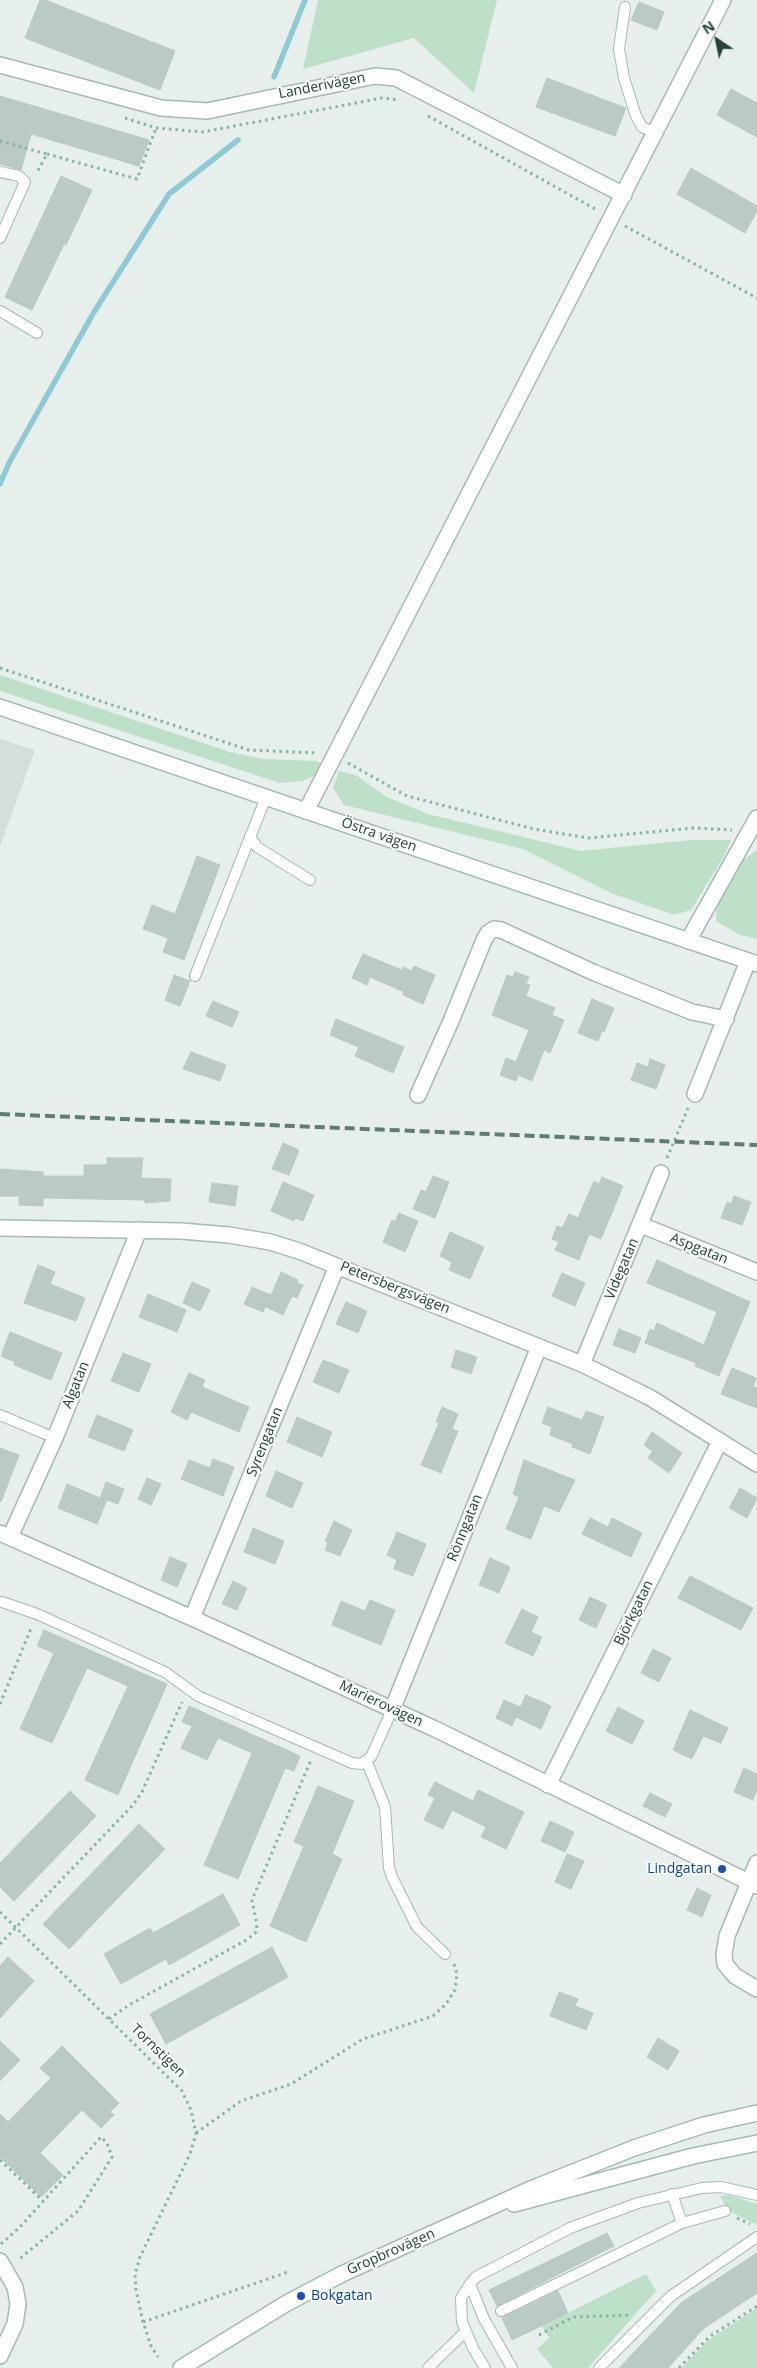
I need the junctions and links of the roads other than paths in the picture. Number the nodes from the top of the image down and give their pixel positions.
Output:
1 (722, 0) edge
2 (625, 7) dead end
3 (0, 65) edge
4 (655, 133) junction
5 (0, 172) edge
6 (624, 195) junction
7 (0, 238) edge
8 (0, 311) edge
9 (37, 333) dead end
10 (0, 707) edge
11 (266, 797) junction
12 (306, 811) junction
13 (757, 818) edge
14 (752, 835) edge
15 (250, 836) junction
16 (310, 880) dead end
17 (688, 941) junction
18 (753, 962) edge
19 (195, 976) dead end
20 (726, 1019) junction
21 (418, 1094) dead end
22 (695, 1094) dead end
23 (663, 1168) road end
24 (641, 1225) junction
25 (0, 1228) edge
26 (139, 1230) junction
27 (337, 1266) junction
28 (757, 1272) edge
29 (539, 1347) junction
30 (582, 1364) junction
31 (0, 1415) edge
32 (55, 1438) junction
33 (720, 1441) junction
34 (757, 1464) edge
35 (5, 1535) edge
36 (2, 1602) dead end
37 (192, 1618) junction
38 (392, 1710) junction
39 (367, 1762) junction
40 (548, 1785) junction
41 (757, 1863) edge
42 (753, 1884) edge
43 (445, 1954) road end
44 (757, 1989) edge
45 (757, 2113) edge
46 (757, 2143) edge
47 (672, 2194) junction
48 (757, 2195) edge
49 (724, 2211) road end
50 (474, 2215) junction
51 (682, 2223) junction
52 (757, 2237) edge
53 (3, 2265) edge
54 (470, 2284) junction
55 (501, 2311) dead end
56 (465, 2332) junction
57 (0, 2356) edge
58 (181, 2368) edge
59 (428, 2368) edge
60 (485, 2368) edge
61 (512, 2368) edge
62 (599, 2368) edge

1 - 4 street
2 - 4 lane
3 - 6 street, Landerivägen
4 - 6 street
5 - 7 lane
6 - 12 street
8 - 9 lane
10 - 11 street, Östra vägen
11 - 12 street, Östra vägen
11 - 15 lane
12 - 17 street, Östra vägen
13 - 14 street
14 - 17 street
15 - 16 lane
15 - 19 lane
17 - 18 street, Östra vägen
18 - 20 street
20 - 21 street
20 - 22 street
23 - 24 street, Videgatan
24 - 28 street, Aspgatan
24 - 30 street, Videgatan
25 - 26 street, Petersbergsvägen
26 - 27 street, Petersbergsvägen
26 - 32 street, Algatan
27 - 29 street, Petersbergsvägen
27 - 37 street, Syrengatan
29 - 30 street, Petersbergsvägen
29 - 38 street, Rönngatan
30 - 33 street, Petersbergsvägen
31 - 32 lane
32 - 35 street, Algatan
33 - 34 street, Petersbergsvägen
33 - 40 street, Björkgatan
35 - 37 street, Marierovägen
36 - 39 lane
37 - 38 street, Marierovägen
38 - 39 lane
38 - 40 street, Marierovägen
39 - 43 lane
40 - 42 street, Marierovägen
41 - 42 street
42 - 44 street
45 - 50 street, Gropbrovägen
46 - 50 street, Gropbrovägen
47 - 48 lane
47 - 51 lane
47 - 54 lane
49 - 51 lane
50 - 58 street, Gropbrovägen
51 - 55 lane
52 - 62 lane
53 - 57 street
54 - 56 lane
54 - 61 lane
56 - 59 lane
56 - 60 lane

